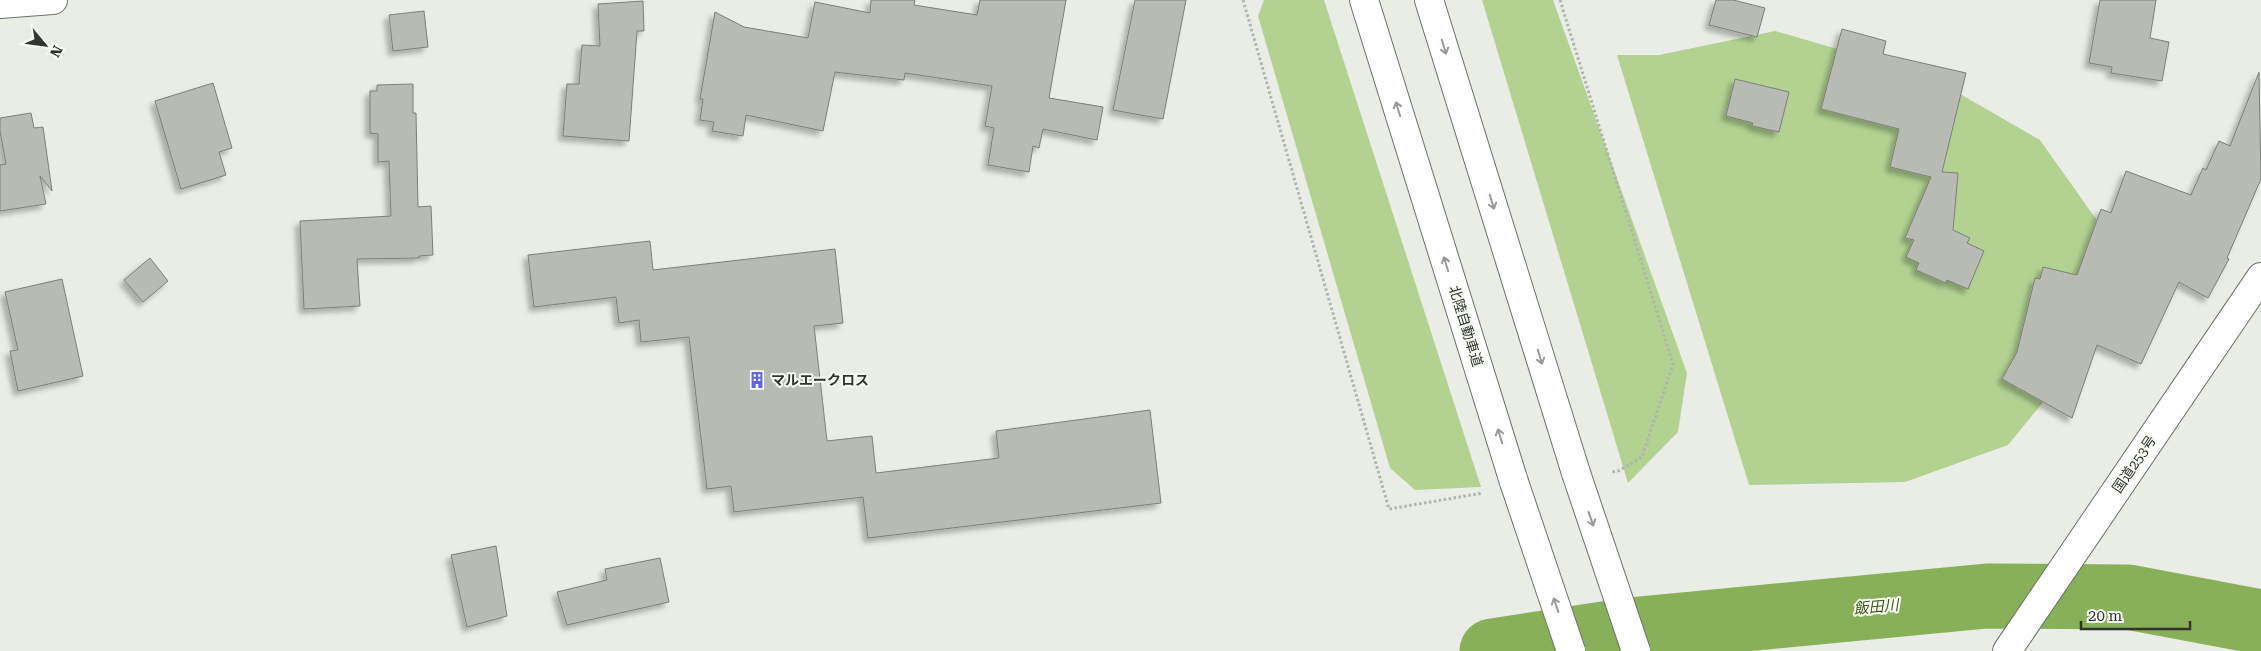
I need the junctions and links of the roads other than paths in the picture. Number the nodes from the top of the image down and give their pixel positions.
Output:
1 (53, 0) edge
2 (1364, 0) edge
3 (1430, 0) edge
4 (0, 4) edge
5 (2261, 277) edge
6 (1571, 651) edge
7 (1636, 651) edge
8 (2007, 651) edge

1 - 4 main road
6 -> 2 main road, 北陸自動車道, bridge
3 -> 7 main road, bridge
5 - 8 main road, 国道253号

